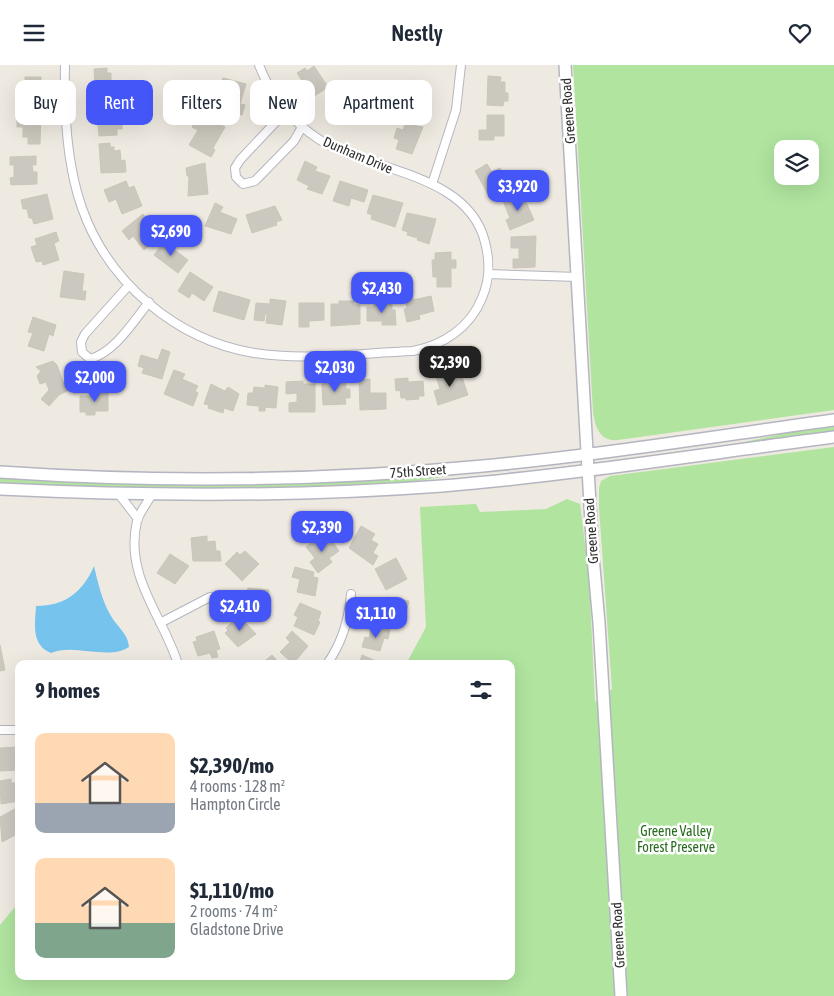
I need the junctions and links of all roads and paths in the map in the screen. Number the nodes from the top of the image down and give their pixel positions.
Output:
1 (65, 65) edge
2 (259, 65) edge
3 (461, 65) edge
4 (565, 65) edge
5 (266, 80) edge
6 (273, 125) edge
7 (302, 127) joint
8 (432, 184) junction
9 (489, 274) junction
10 (578, 277) junction
11 (129, 285) junction
12 (149, 302) junction
13 (834, 420) edge
14 (834, 437) edge
15 (587, 454) junction
16 (588, 470) junction
17 (0, 472) edge
18 (0, 489) edge
19 (118, 493) junction
20 (152, 495) junction
21 (138, 519) junction
22 (351, 594) dead end
23 (210, 597) dead end
24 (160, 623) junction
25 (176, 660) edge
26 (329, 660) edge
27 (0, 730) edge
28 (15, 730) edge
29 (621, 996) edge

1 - 11 street
2 - 5 street, Dunham Drive
3 - 8 street
4 - 10 main road, Greene Road
6 - 7 street
7 - 8 street, Dunham Drive
8 - 9 street, Dunham Drive
9 - 10 street
9 - 12 street
10 - 15 main road, Greene Road
11 - 12 street
11 - 12 street
13 - 15 main road, 75th Street
14 - 16 main road, 75th Street
15 - 16 main road, Greene Road
15 - 17 main road, 75th Street
16 - 20 main road, 75th Street
16 - 29 main road, Greene Road
18 - 19 main road, 75th Street
19 - 20 main road, 75th Street
19 - 21 street
20 - 21 street
21 - 24 street
22 - 26 street
23 - 24 street
24 - 25 street
27 - 28 street

